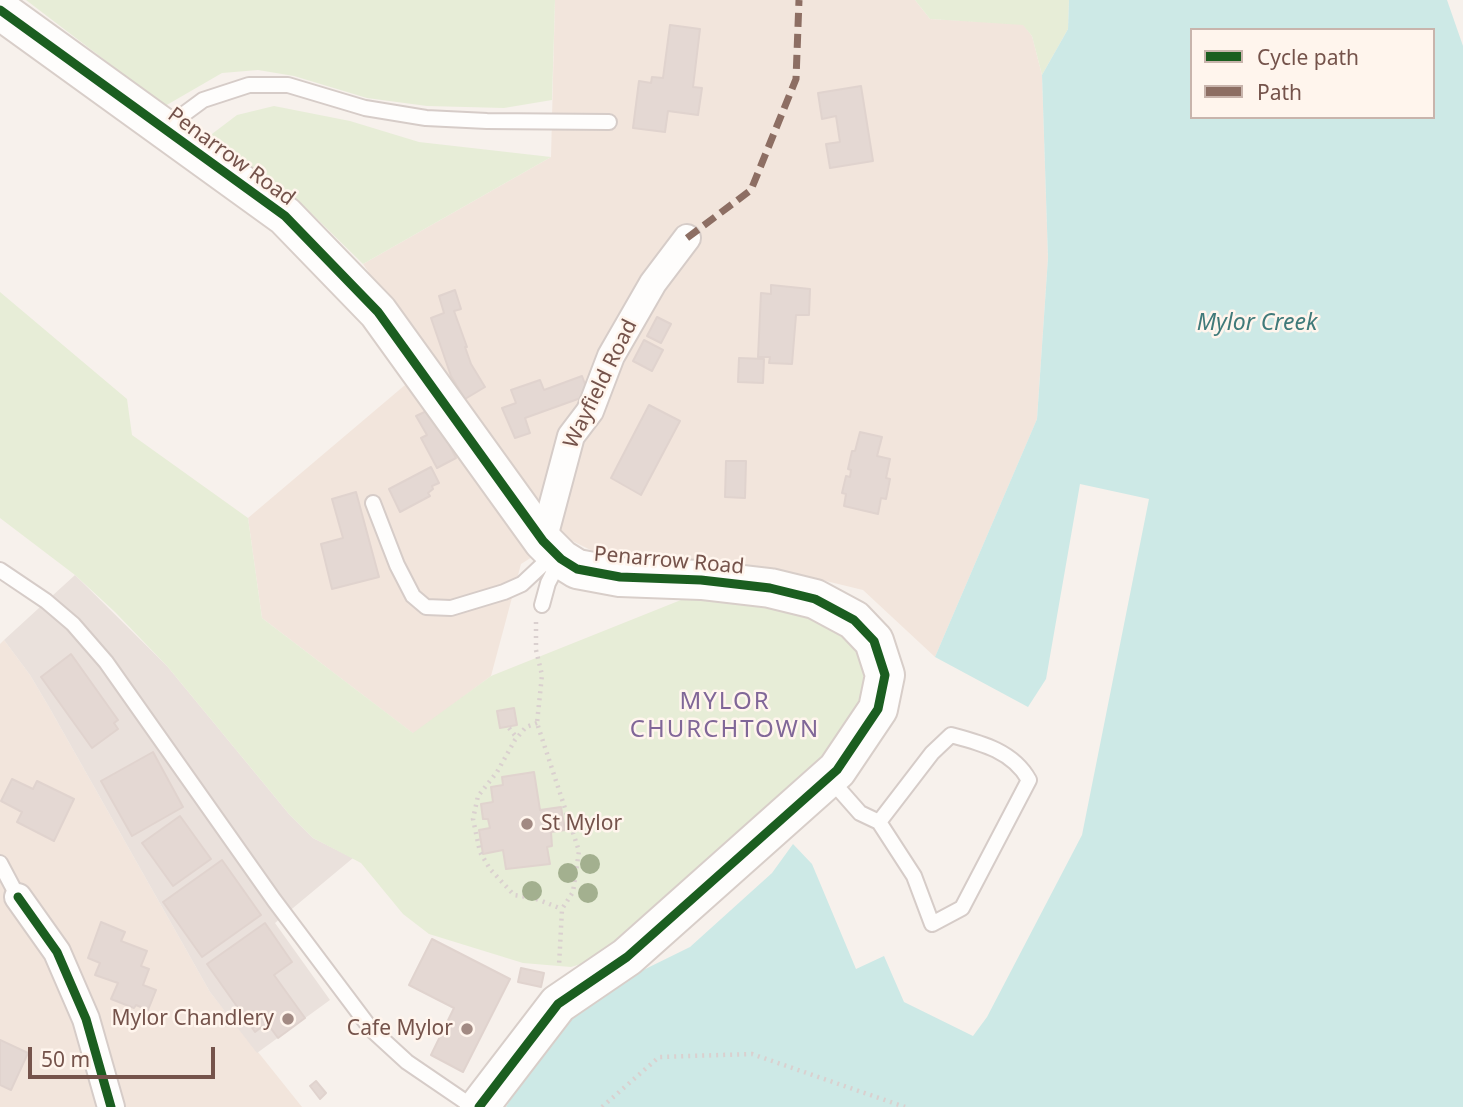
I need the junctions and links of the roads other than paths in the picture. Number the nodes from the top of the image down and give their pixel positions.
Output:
1 (0, 10) edge
2 (609, 122) dead end
3 (164, 129) junction
4 (687, 238) dead end
5 (373, 503) dead end
6 (553, 551) junction
7 (0, 570) edge
8 (542, 605) road end
9 (829, 778) junction
10 (878, 822) junction
11 (0, 863) edge
12 (18, 897) joint
13 (111, 1107) edge
14 (473, 1107) edge
15 (479, 1107) edge

1 - 3 street, Penarrow Road
2 - 3 lane
3 - 6 street, Penarrow Road
4 - 6 street, Wayfield Road
5 - 6 lane
6 - 8 lane
6 - 9 street, Penarrow Road
7 - 14 lane
9 - 10 lane
9 - 15 street, Penarrow Road
10 - 10 lane
11 - 12 lane
12 - 13 street

